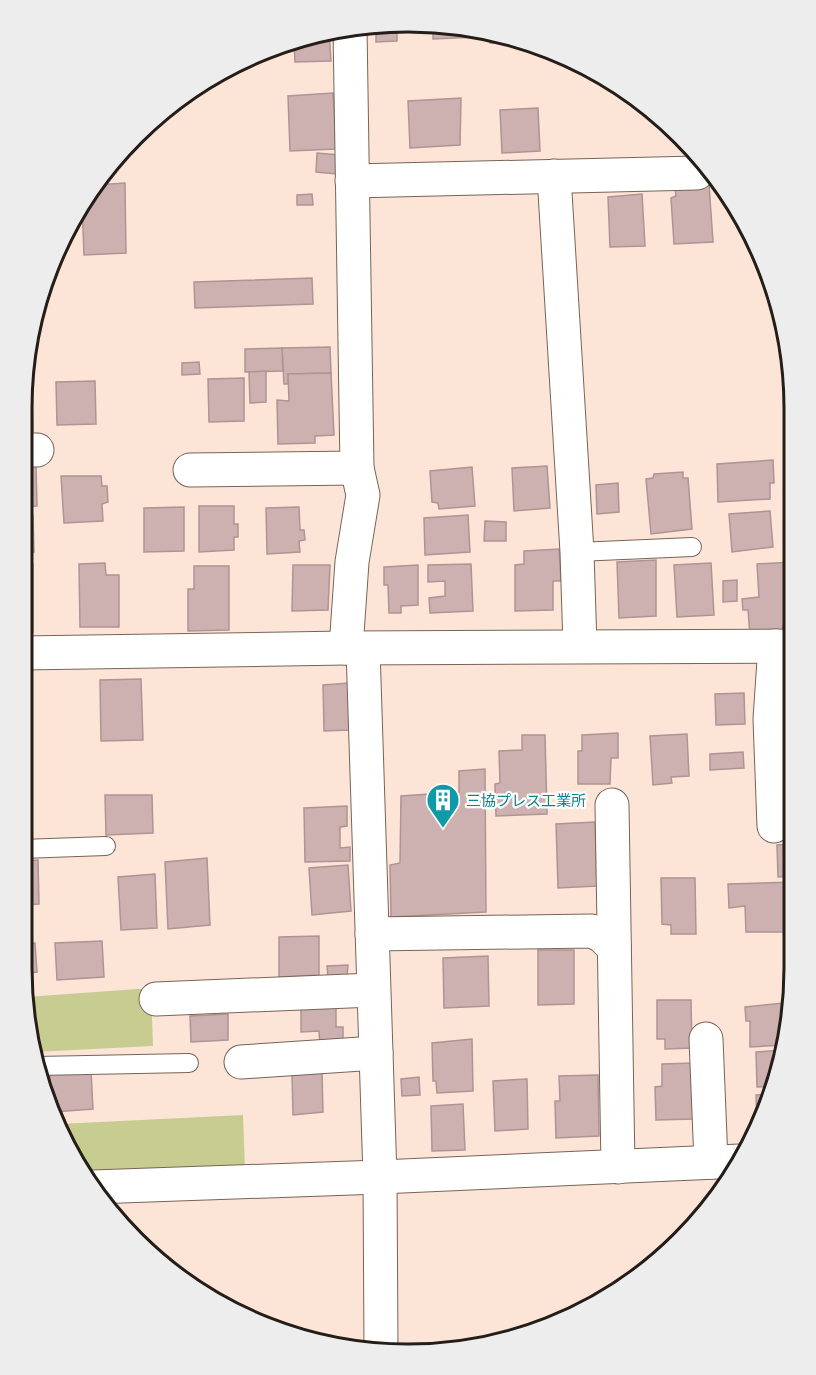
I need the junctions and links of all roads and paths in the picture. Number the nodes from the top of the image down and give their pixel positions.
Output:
1 (350, 36) edge
2 (697, 173) dead end
3 (554, 176) junction
4 (352, 181) junction
5 (357, 468) junction
6 (190, 471) dead end
7 (692, 547) dead end
8 (577, 552) junction
9 (580, 646) junction
10 (784, 646) edge
11 (355, 648) junction
12 (784, 651) edge
13 (32, 653) edge
14 (612, 805) dead end
15 (774, 826) dead end
16 (106, 846) dead end
17 (32, 849) edge
18 (372, 934) junction
19 (614, 948) junction
20 (373, 990) junction
21 (156, 999) dead end
22 (705, 1039) dead end
23 (376, 1053) junction
24 (241, 1062) dead end
25 (189, 1063) dead end
26 (45, 1066) edge
27 (726, 1162) edge
28 (618, 1167) junction
29 (380, 1177) junction
30 (107, 1193) edge
31 (381, 1343) edge

1 - 4 street
2 - 3 street
3 - 4 street
3 - 8 street
4 - 5 street
5 - 6 street
5 - 11 street
7 - 8 lane
8 - 9 street
9 - 10 street
9 - 11 street
11 - 13 street
11 - 18 street
12 - 15 street
14 - 19 street
16 - 17 lane
18 - 19 street
18 - 20 street
19 - 28 street
20 - 21 street
20 - 23 street
22 - 27 street
23 - 24 street
23 - 29 street
25 - 26 lane
27 - 28 street
28 - 29 street
29 - 30 street
29 - 31 street

